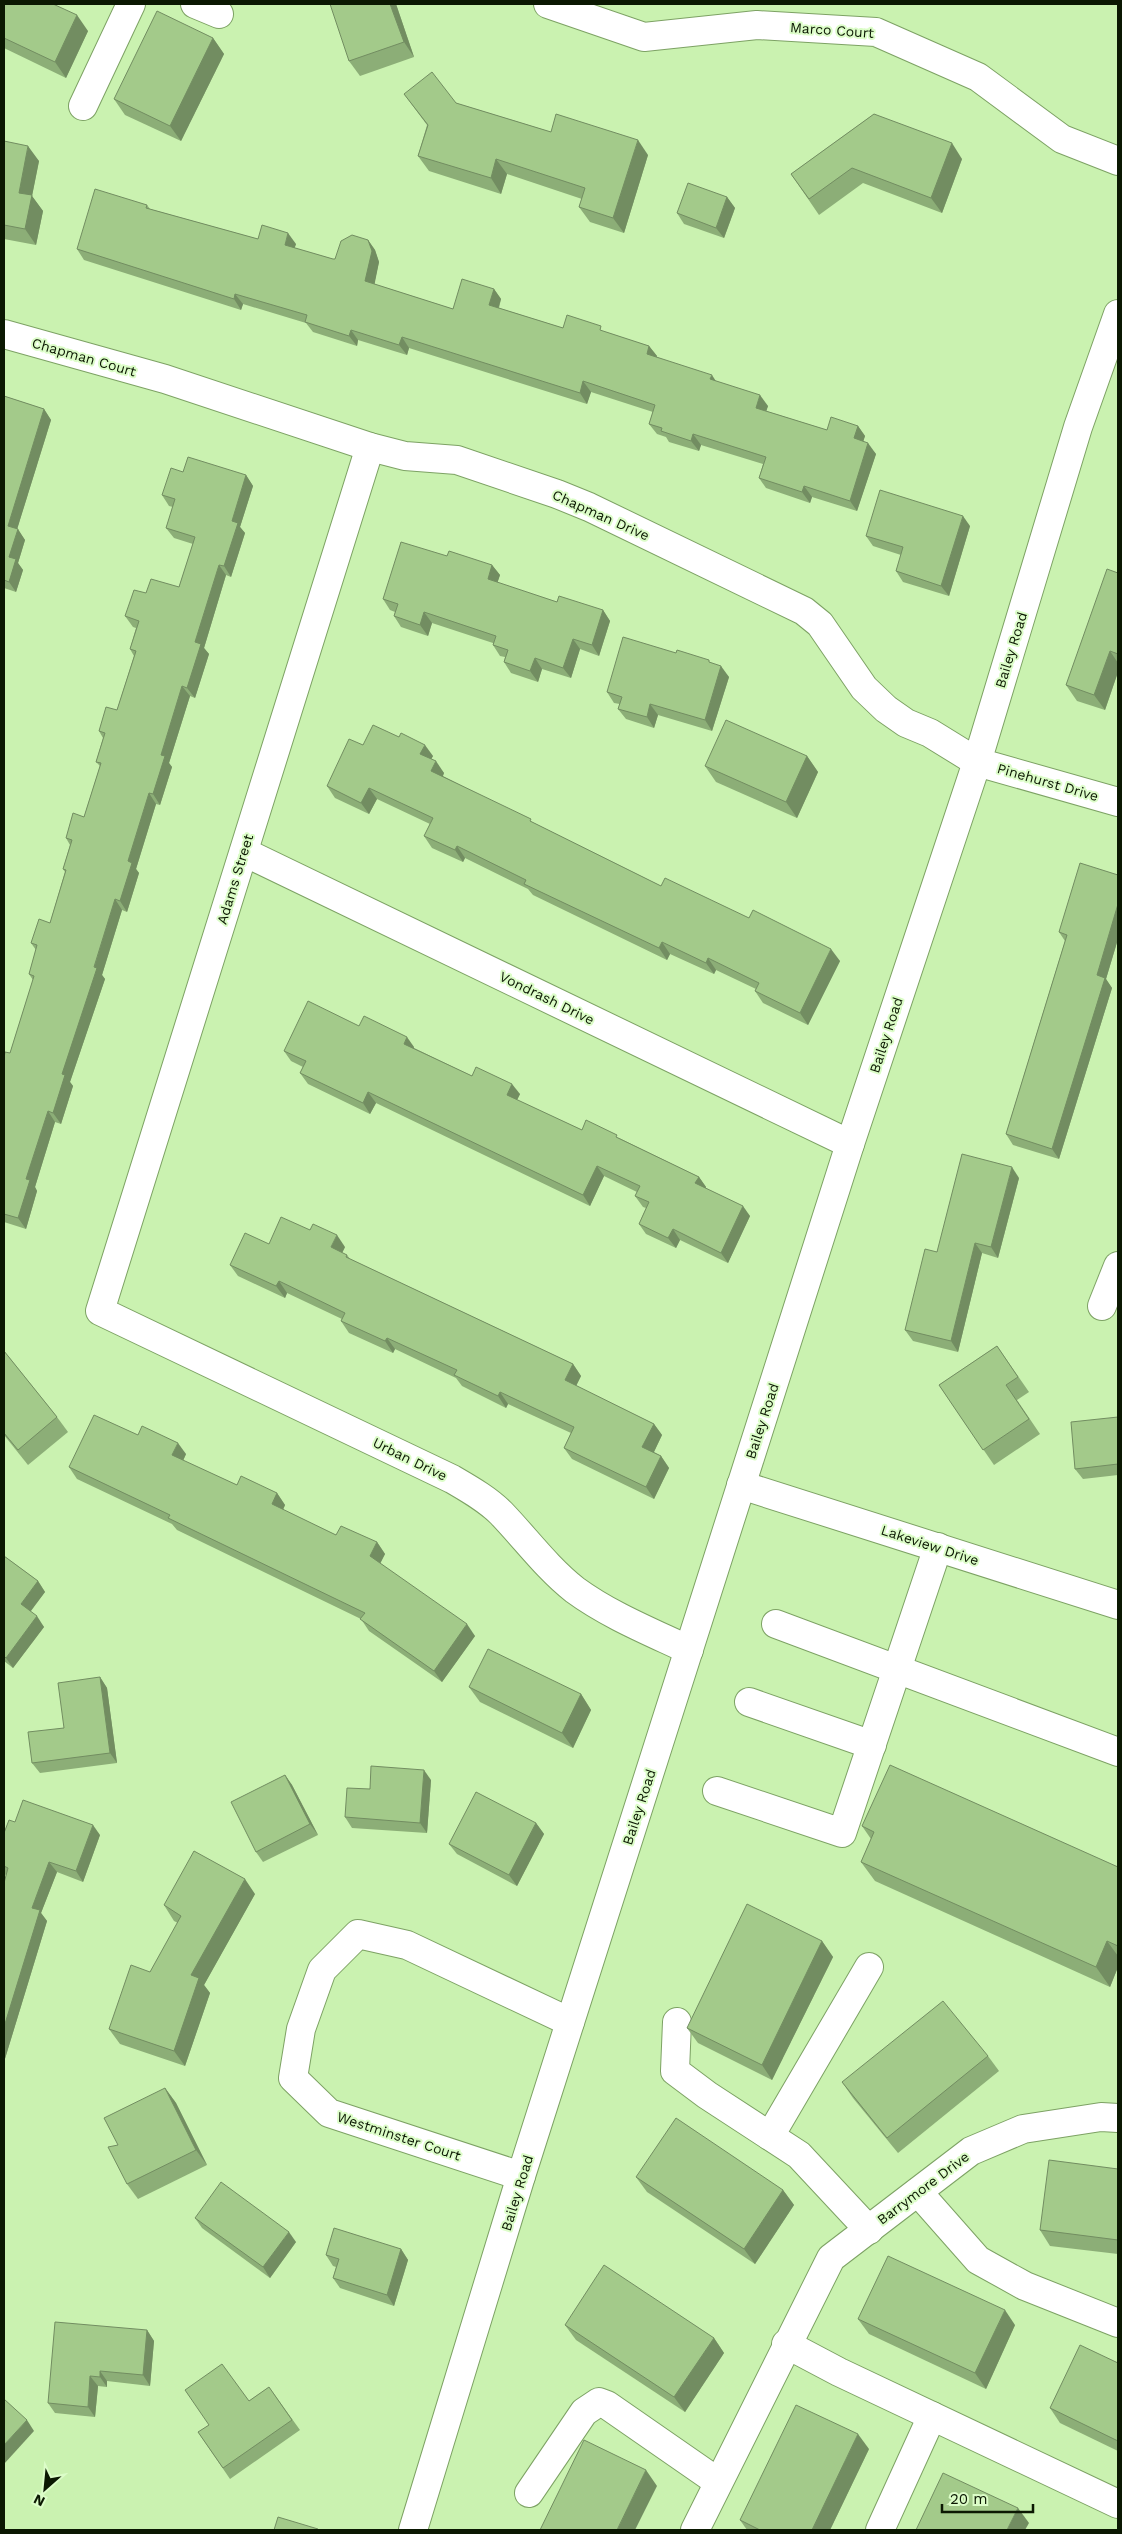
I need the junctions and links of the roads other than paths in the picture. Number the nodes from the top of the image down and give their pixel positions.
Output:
1 (131, 4) edge
2 (548, 4) edge
3 (83, 106) dead end
4 (1118, 161) edge
5 (1118, 314) edge
6 (4, 334) edge
7 (164, 379) joint
8 (370, 448) junction
9 (977, 762) junction
10 (1118, 802) edge
11 (244, 852) junction
12 (850, 1144) junction
13 (1118, 1266) edge
14 (1102, 1306) dead end
15 (100, 1311) joint
16 (741, 1485) junction
17 (938, 1547) junction
18 (1118, 1605) edge
19 (776, 1624) dead end
20 (689, 1650) junction
21 (896, 1669) junction
22 (749, 1702) dead end
23 (872, 1745) junction
24 (1118, 1752) edge
25 (716, 1791) dead end
26 (869, 1967) dead end
27 (570, 2022) junction
28 (677, 2022) dead end
29 (1118, 2118) edge
30 (770, 2136) junction
31 (521, 2176) junction
32 (918, 2192) junction
33 (869, 2230) junction
34 (1118, 2322) edge
35 (786, 2344) junction
36 (932, 2416) junction
37 (718, 2482) junction
38 (529, 2493) dead end
39 (1118, 2504) edge
40 (414, 2530) edge
41 (694, 2530) edge
42 (880, 2530) edge

1 - 3 street
2 - 4 street, Marco Court
5 - 9 street, Bailey Road
6 - 7 street, Chapman Court
7 - 8 street, Chapman Drive
8 - 9 street, Chapman Drive
8 - 11 street, Adams Street
9 - 10 street, Pinehurst Drive
9 - 12 street, Bailey Road
11 - 12 street, Vondrash Drive
11 - 15 street, Adams Street
12 - 16 street, Bailey Road
13 - 14 street
15 - 20 street, Urban Drive
16 - 17 street, Lakeview Drive
16 - 20 street, Bailey Road
17 - 18 street, Lakeview Drive
17 - 21 street
19 - 21 street
20 - 27 street, Bailey Road
21 - 23 street
21 - 24 street
22 - 23 street
23 - 25 street
26 - 30 street
27 - 31 street, Bailey Road
27 - 31 street, Westminster Court
28 - 30 street
29 - 32 street, Barrymore Drive
30 - 33 street
31 - 40 street, Bailey Road
32 - 33 street, Barrymore Drive
32 - 34 street
33 - 35 street, Barrymore Drive
35 - 36 street
35 - 37 street, Barrymore Drive
36 - 39 street
36 - 42 street
37 - 38 street
37 - 41 street, Barrymore Drive

